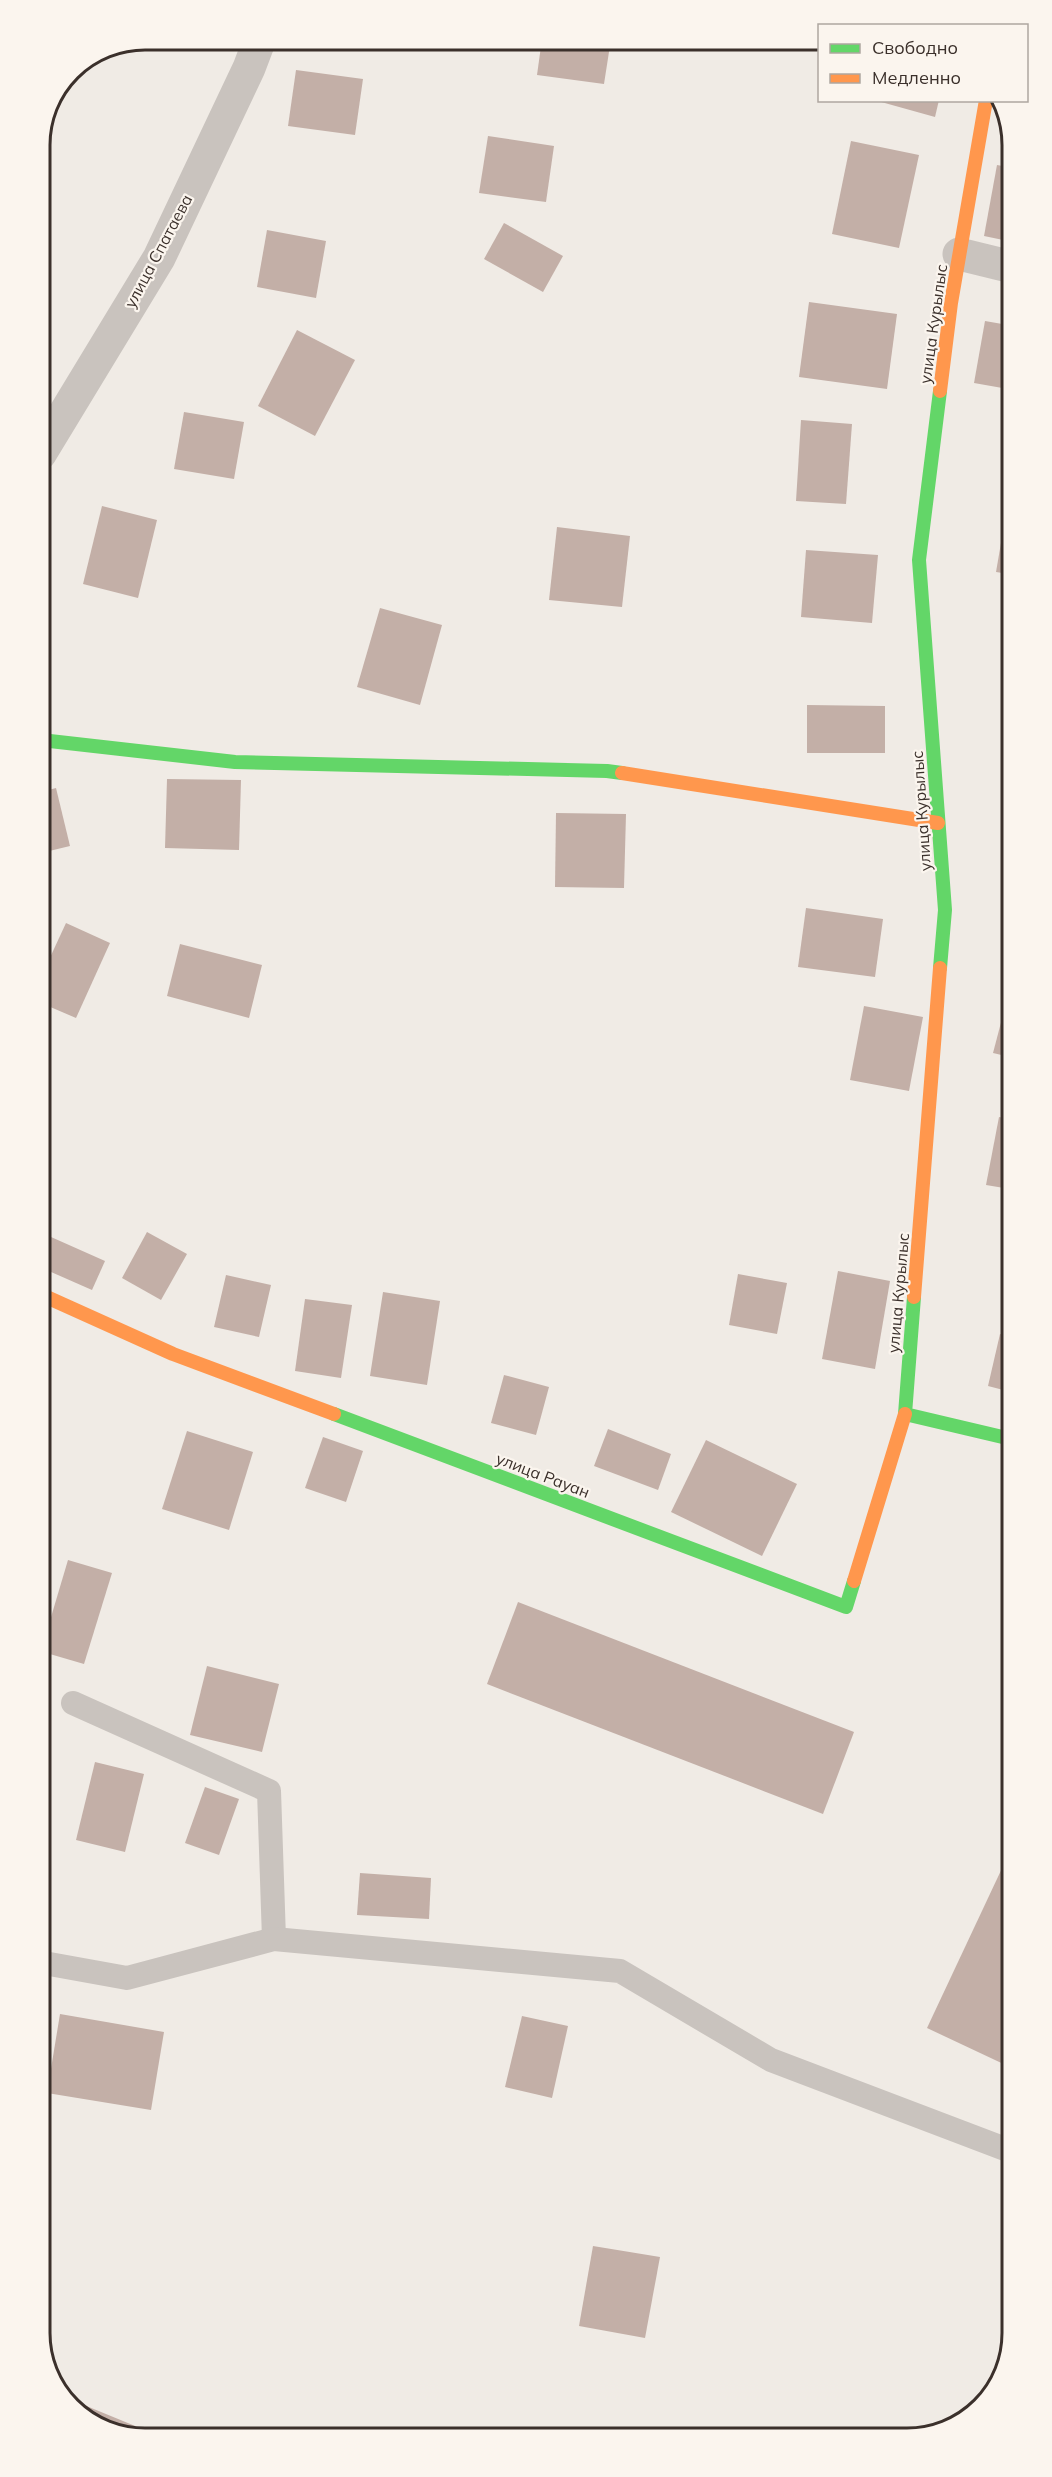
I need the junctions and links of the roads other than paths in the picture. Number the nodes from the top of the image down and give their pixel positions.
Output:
1 (256, 49) edge
2 (986, 102) edge
3 (959, 254) junction
4 (1002, 265) edge
5 (50, 438) edge
6 (50, 741) edge
7 (938, 823) junction
8 (49, 1298) edge
9 (905, 1414) junction
10 (1002, 1437) edge
11 (73, 1703) dead end
12 (274, 1939) junction
13 (49, 1963) edge
14 (1002, 2148) edge

1 - 5 street, улица Спатаева
2 - 3 street, улица Курылыс
3 - 4 street
3 - 7 street, улица Курылыс
6 - 7 street
7 - 9 street, улица Курылыс
8 - 9 street, улица Рауан
9 - 10 street
11 - 12 lane
12 - 13 lane
12 - 14 lane

